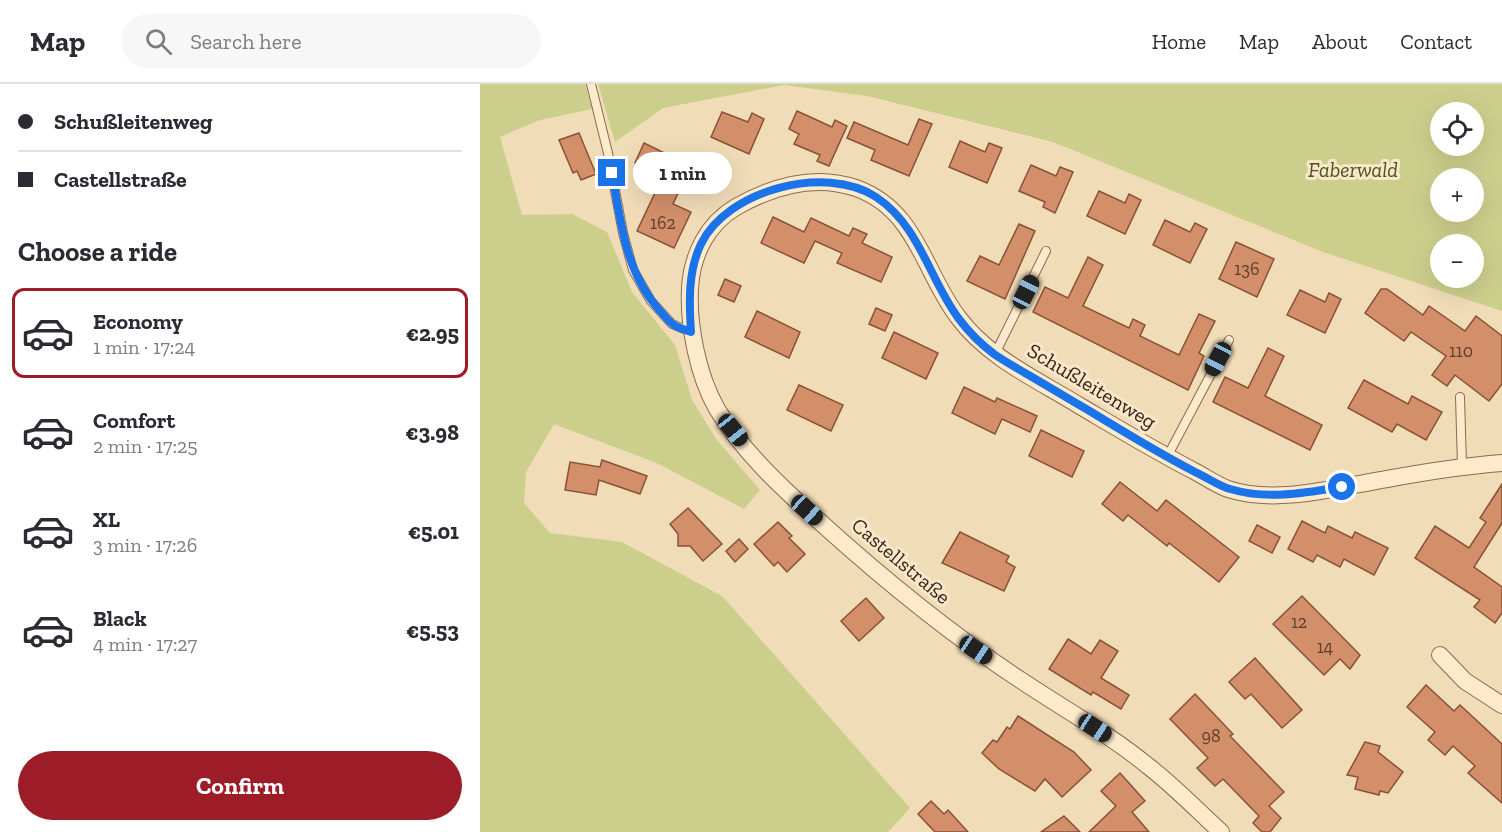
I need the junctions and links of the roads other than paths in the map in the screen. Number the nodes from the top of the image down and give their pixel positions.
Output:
1 (591, 84) edge
2 (1046, 251) dead end
3 (691, 332) junction
4 (1229, 340) dead end
5 (994, 354) junction
6 (1460, 397) dead end
7 (1166, 457) junction
8 (1502, 463) edge
9 (1462, 466) junction
10 (1440, 655) dead end
11 (1502, 705) edge
12 (1221, 832) edge

1 - 3 lane
2 - 5 lane, Schußleitenweg
3 - 5 street, Schußleitenweg
3 - 12 street, Castellstraße
4 - 7 lane, Schußleitenweg
5 - 7 street, Schußleitenweg
6 - 9 lane
7 - 9 street, Schußleitenweg
8 - 9 street, Schußleitenweg
10 - 11 street

